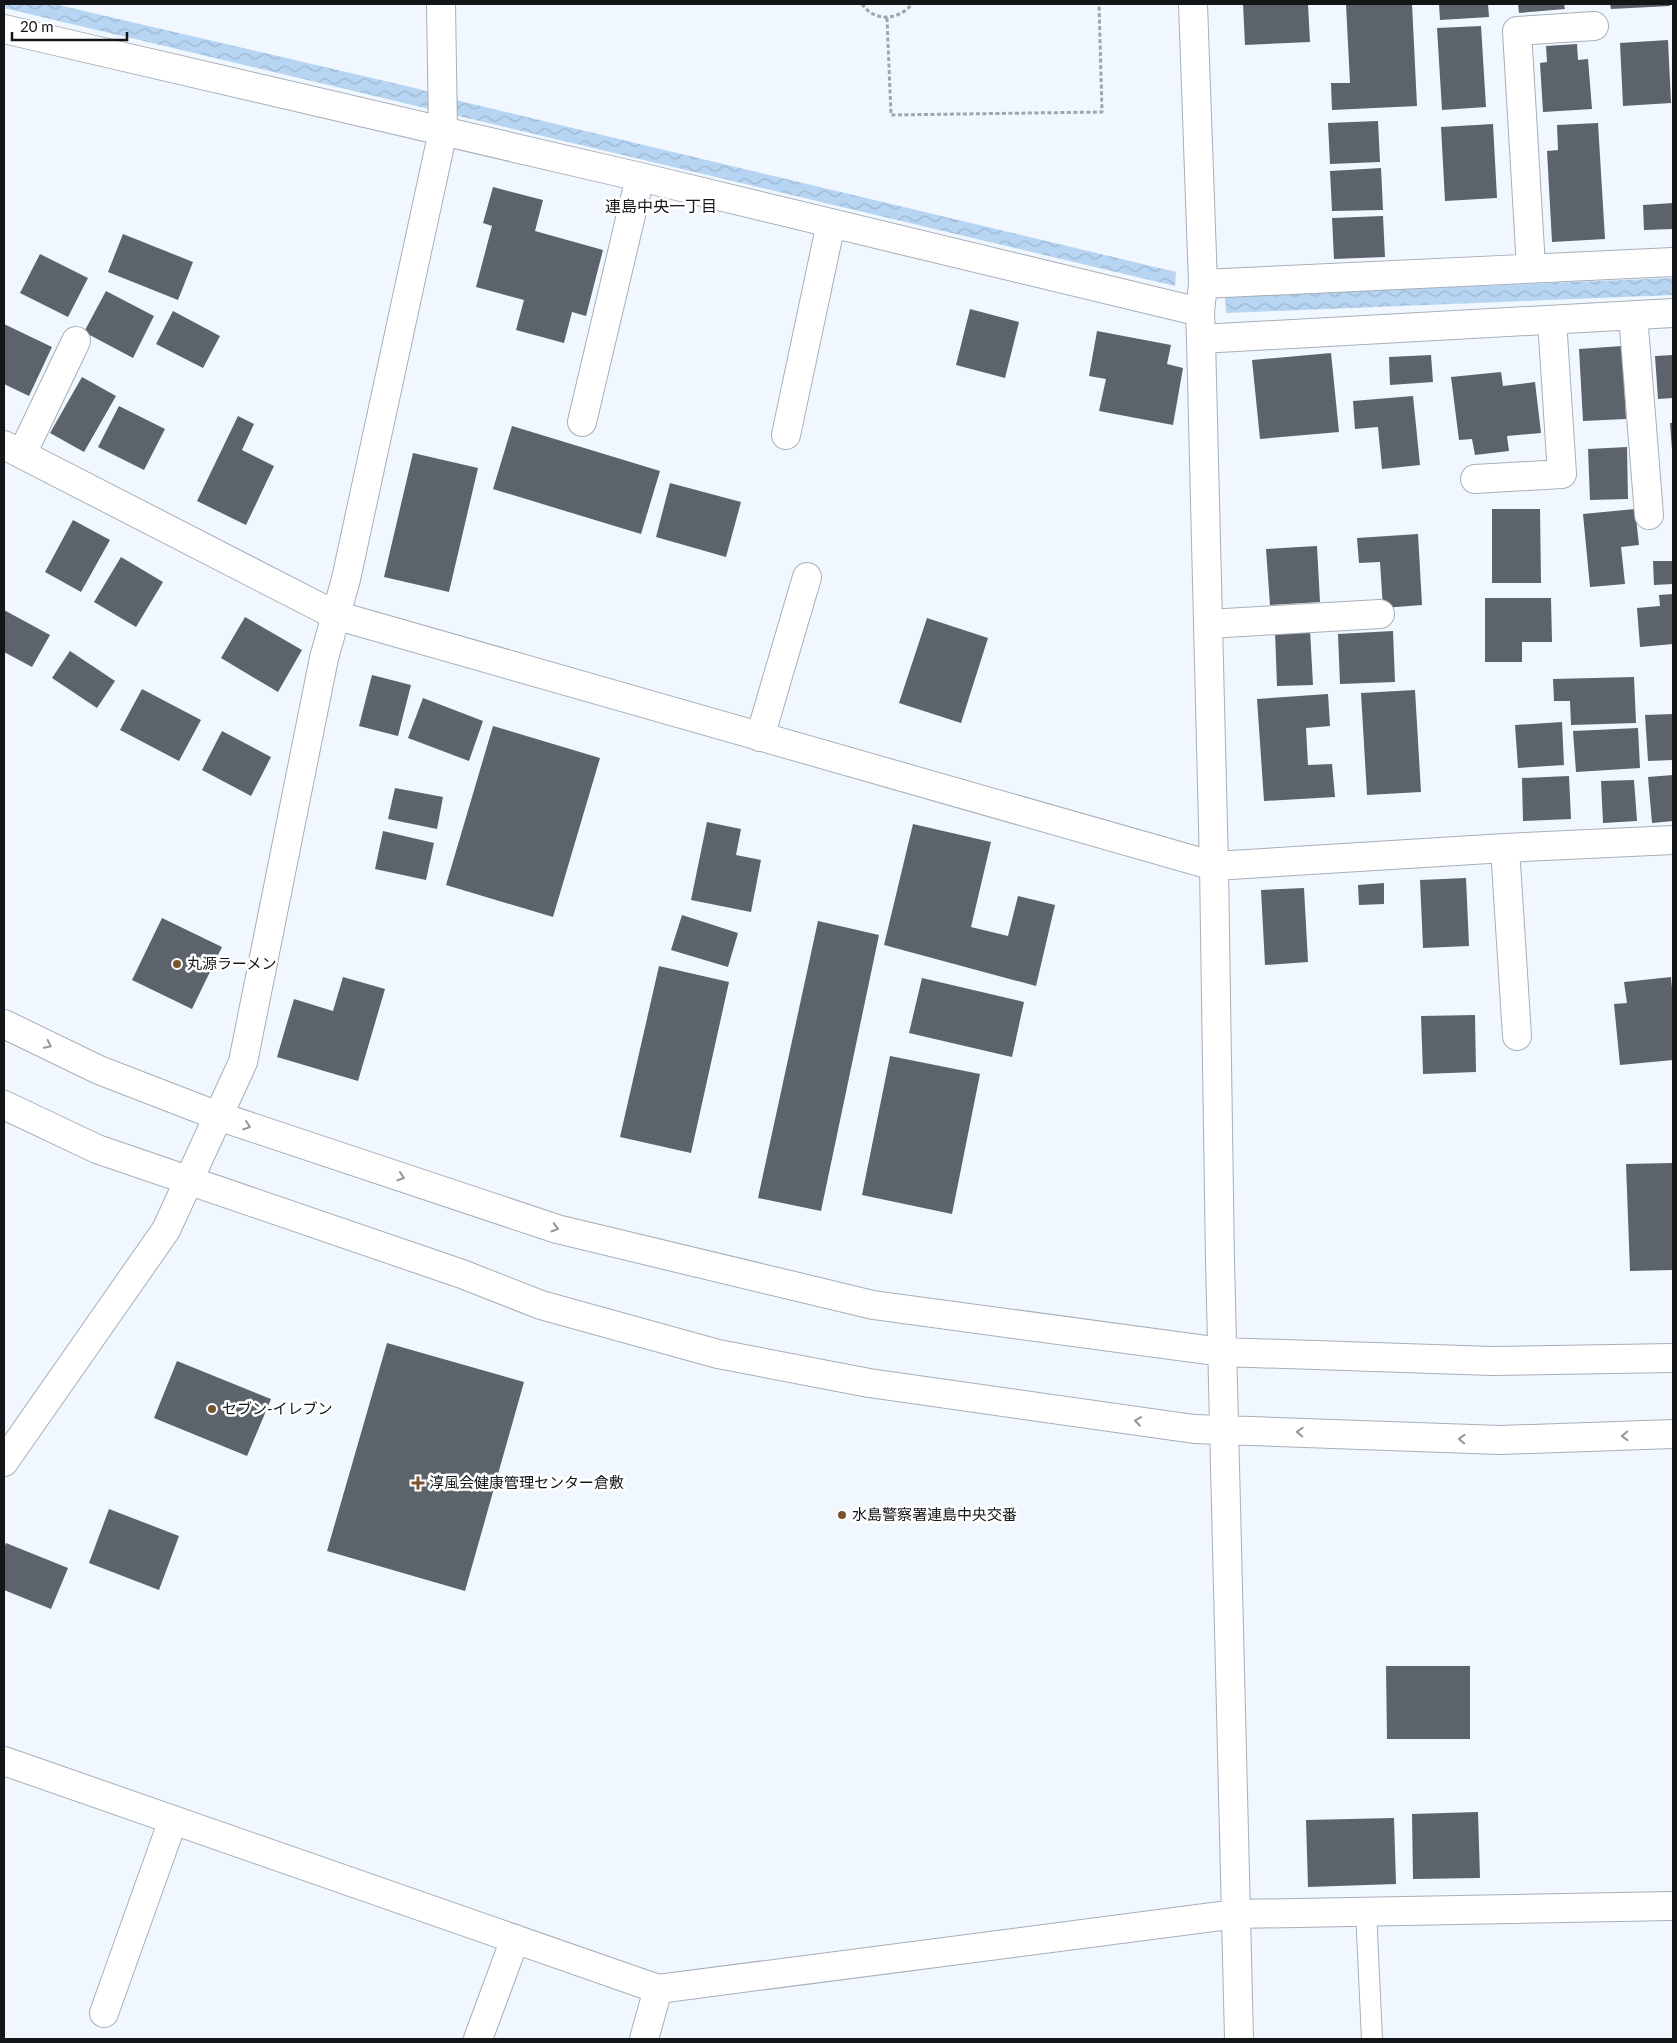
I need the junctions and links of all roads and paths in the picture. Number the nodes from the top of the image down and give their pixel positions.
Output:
1 (441, 4) edge
2 (862, 4) edge
3 (912, 4) edge
4 (1099, 4) edge
5 (1193, 4) edge
6 (887, 18) junction
7 (1594, 26) dead end
8 (4, 29) edge
9 (443, 130) junction
10 (640, 177) junction
11 (832, 223) junction
12 (1673, 262) edge
13 (1531, 267) junction
14 (1203, 284) junction
15 (1200, 312) junction
16 (1673, 313) edge
17 (1633, 315) junction
18 (1552, 320) junction
19 (1201, 340) junction
20 (76, 341) dead end
21 (582, 422) dead end
22 (786, 435) dead end
23 (13, 450) edge
24 (1475, 479) dead end
25 (1649, 515) dead end
26 (807, 577) dead end
27 (1380, 614) dead end
28 (335, 616) junction
29 (1208, 624) junction
30 (760, 737) junction
31 (1673, 840) edge
32 (1505, 848) junction
33 (1214, 866) junction
34 (4, 1024) edge
35 (1517, 1036) dead end
36 (4, 1105) edge
37 (218, 1116) junction
38 (189, 1179) junction
39 (1222, 1352) junction
40 (1673, 1358) edge
41 (1224, 1429) junction
42 (1673, 1434) edge
43 (4, 1462) edge
44 (4, 1761) edge
45 (173, 1820) junction
46 (1673, 1906) edge
47 (1366, 1912) junction
48 (1236, 1914) junction
49 (515, 1939) junction
50 (658, 1989) junction
51 (104, 2013) dead end
52 (478, 2039) edge
53 (644, 2039) edge
54 (1239, 2039) edge
55 (1372, 2039) edge

1 - 9 street
2 - 6 path
3 - 6 path
4 - 6 path
5 - 14 street
7 - 13 street
8 - 9 street
9 - 10 street
9 - 28 street
10 - 11 street
10 - 21 street
11 - 15 street
11 - 22 street
12 - 13 street
13 - 14 street
14 - 15 street
15 - 19 street
16 - 17 street
17 - 18 street
17 - 25 street
18 - 19 street
18 - 24 street
19 - 29 street
20 - 23 street
23 - 28 street
26 - 30 street
27 - 29 street
28 - 30 street
28 - 37 street
29 - 33 street
30 - 33 street
31 - 32 street
32 - 33 street
32 - 35 street
33 - 39 street
34 -> 37 street
36 - 38 street
37 - 38 street
37 -> 39 street
41 -> 38 street
38 - 43 street
39 - 40 street
39 - 41 street
42 -> 41 street
41 - 48 street
44 - 45 street
45 - 49 street
45 - 51 street
46 - 47 street
47 - 48 street
47 - 55 lane
48 - 50 street
48 - 54 street
49 - 50 street
49 - 52 street
50 - 53 street

